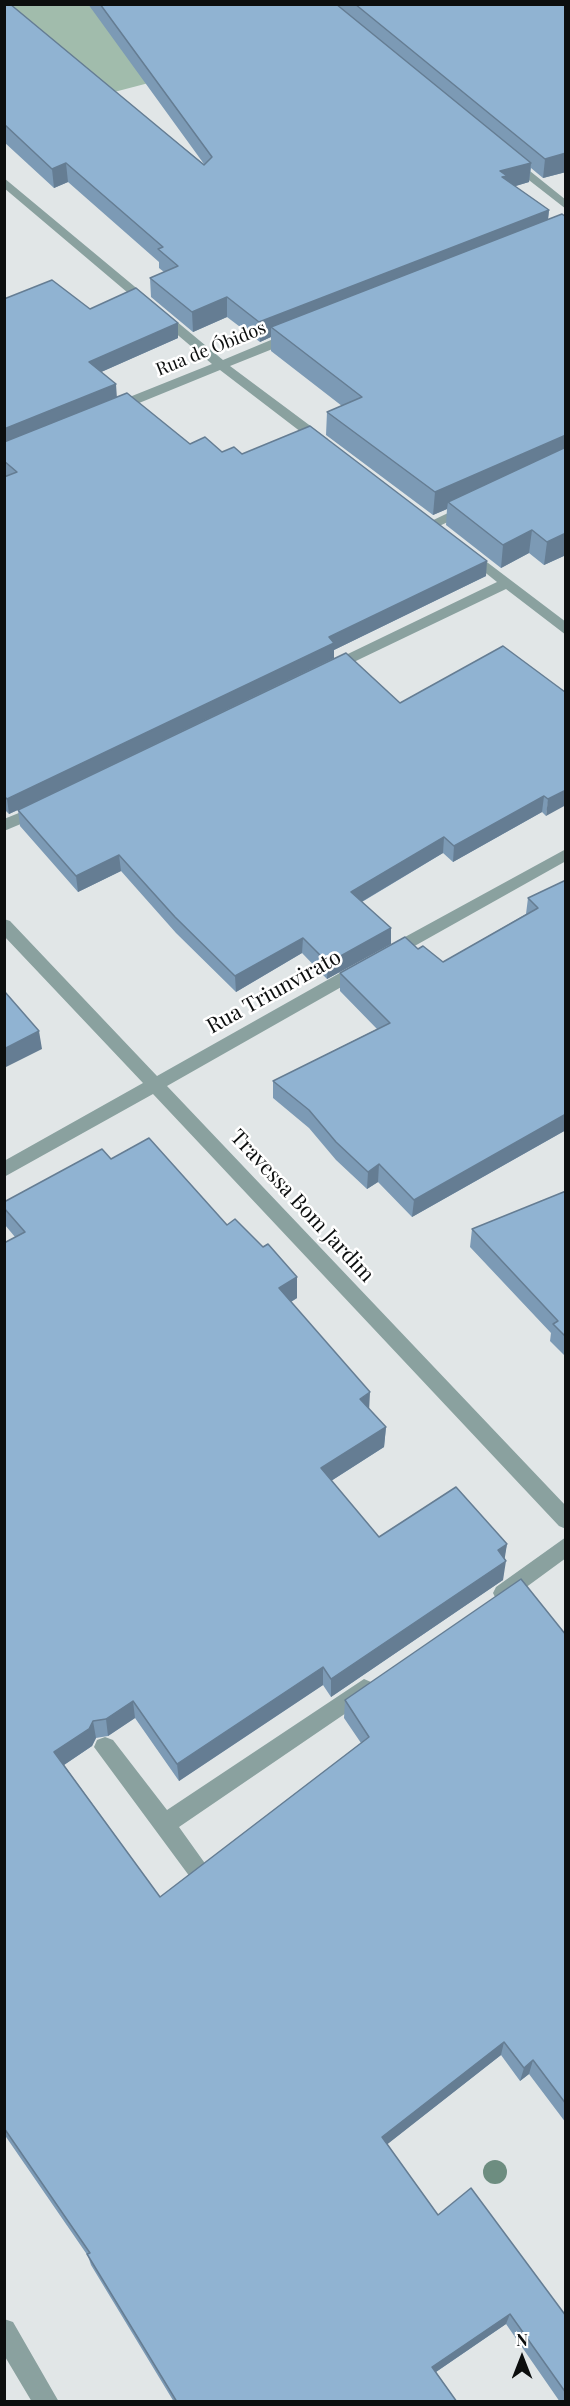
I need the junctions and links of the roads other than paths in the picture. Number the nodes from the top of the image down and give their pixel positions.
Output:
1 (502, 154) edge
2 (4, 181) edge
3 (566, 206) edge
4 (309, 329) edge
5 (220, 364) junction
6 (101, 413) edge
7 (331, 447) edge
8 (484, 500) edge
9 (432, 524) edge
10 (460, 546) edge
11 (507, 583) junction
12 (566, 630) edge
13 (314, 676) edge
14 (58, 800) edge
15 (4, 826) edge
16 (566, 854) edge
17 (4, 926) edge
18 (157, 1084) junction
19 (4, 1170) edge
20 (566, 1520) edge
21 (566, 1546) edge
22 (483, 1609) edge
23 (377, 1681) edge
24 (105, 1747) dead end
25 (165, 1824) junction
26 (198, 1869) edge
27 (4, 2331) edge
28 (47, 2402) edge

1 - 3 street
2 - 5 street
4 - 5 street, Rua de Óbidos
5 - 6 street, Rua de Óbidos
5 - 7 street
8 - 9 street
10 - 11 street
11 - 12 street
11 - 13 street
14 - 15 street
16 - 18 street, Rua Triunvirato
17 - 18 street, Travessa Bom Jardim
18 - 19 street, Rua Triunvirato
18 - 20 street, Travessa Bom Jardim
21 - 22 street
23 - 25 street
24 - 25 street
25 - 26 street
27 - 28 street

